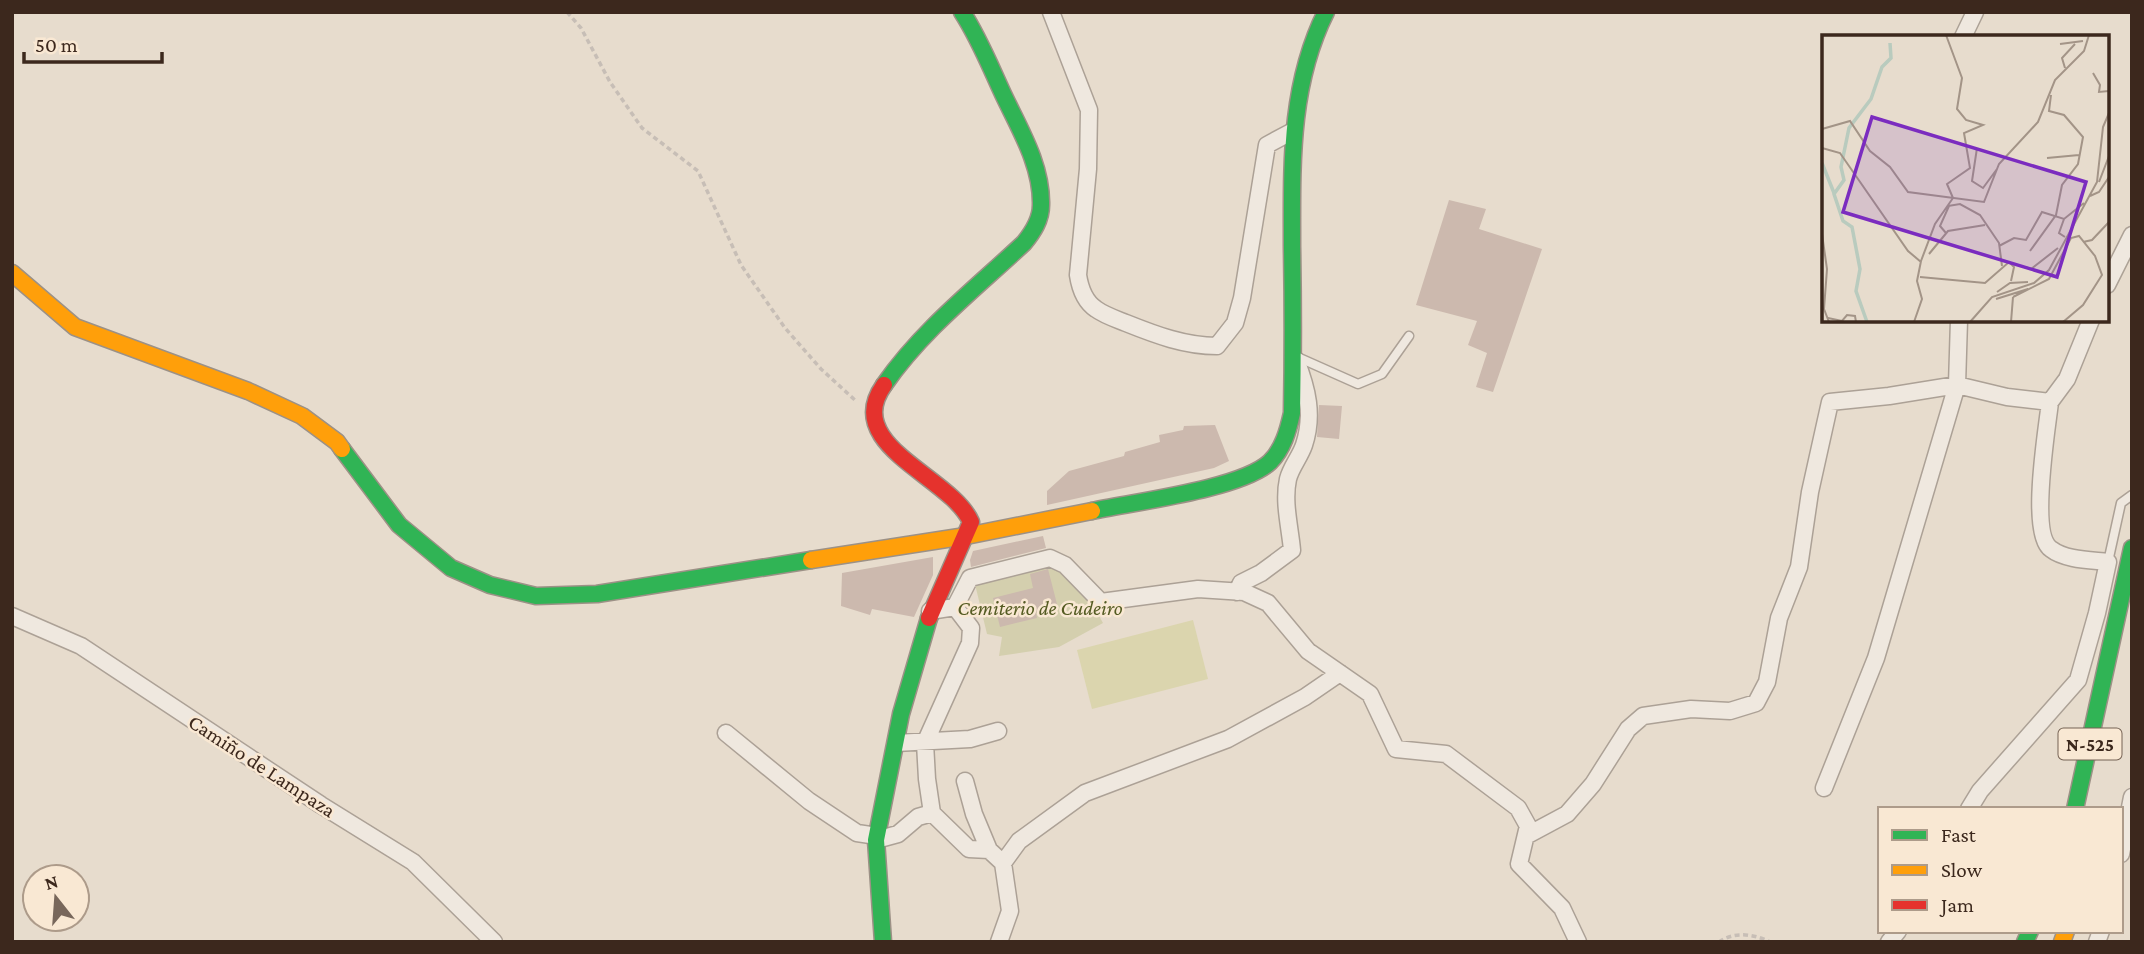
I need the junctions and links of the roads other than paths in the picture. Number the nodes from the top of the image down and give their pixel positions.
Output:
1 (962, 12) edge
2 (1051, 12) edge
3 (1326, 12) edge
4 (1975, 12) edge
5 (1964, 35) edge
6 (1293, 131) junction
7 (2132, 235) edge
8 (12, 273) edge
9 (2109, 281) edge
10 (1959, 322) edge
11 (2090, 322) edge
12 (1409, 337) dead end
13 (1294, 356) junction
14 (1957, 385) junction
15 (2050, 402) junction
16 (2132, 495) edge
17 (966, 536) junction
18 (2132, 548) edge
19 (2108, 562) junction
20 (2128, 565) junction
21 (1237, 592) junction
22 (955, 607) junction
23 (930, 611) junction
24 (12, 616) edge
25 (1340, 673) junction
26 (2078, 680) junction
27 (2103, 681) junction
28 (998, 731) dead end
29 (726, 733) dead end
30 (896, 743) junction
31 (925, 743) junction
32 (965, 781) dead end
33 (1824, 788) dead end
34 (2132, 797) edge
35 (1970, 807) edge
36 (2075, 807) edge
37 (974, 814) junction
38 (938, 818) junction
39 (1526, 836) junction
40 (877, 838) junction
41 (2123, 844) edge
42 (989, 850) junction
43 (1003, 863) junction
44 (494, 942) edge
45 (883, 942) edge
46 (999, 942) edge
47 (1578, 942) edge

1 - 17 main road
2 - 6 street
3 - 6 main road
4 - 5 street
6 - 13 main road
7 - 9 street
8 - 17 main road
10 - 14 street
11 - 15 street
12 - 13 lane
13 - 17 main road
13 - 21 street
14 - 15 street
14 - 33 street
14 - 39 street
15 - 19 street
16 - 19 lane
17 - 23 main road
18 - 20 main road, N-525
19 - 20 main road
19 - 26 street
20 - 27 main road, N-525
21 - 22 street
21 - 25 street
22 - 23 street
22 - 31 street
23 - 30 main road
24 - 44 street, Camiño de Lampaza
25 - 39 street
25 - 43 street
26 - 27 main road
26 - 35 street
27 - 36 main road, N-525
28 - 31 street
29 - 40 street
30 - 31 street
30 - 40 main road
31 - 38 street
32 - 37 street
34 - 41 street
37 - 38 street
37 - 42 street
38 - 40 street
38 - 42 street
39 - 47 street
40 - 45 main road
42 - 43 street
43 - 46 street

